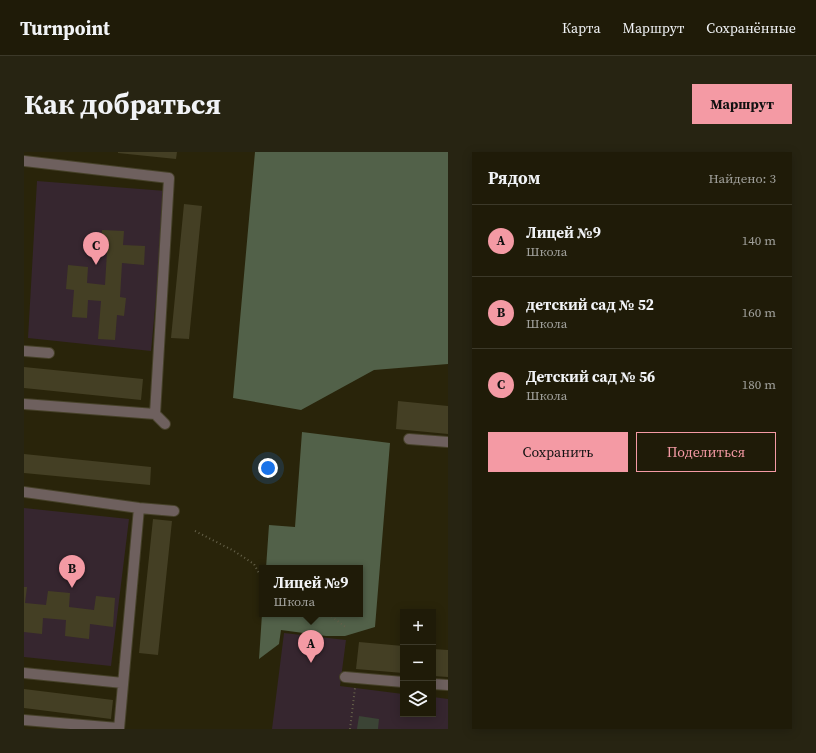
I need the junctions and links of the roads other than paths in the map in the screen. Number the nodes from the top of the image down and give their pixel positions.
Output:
1 (24, 161) edge
2 (24, 351) edge
3 (49, 353) dead end
4 (24, 404) edge
5 (155, 414) junction
6 (165, 424) dead end
7 (409, 439) dead end
8 (448, 442) edge
9 (24, 492) edge
10 (139, 508) junction
11 (174, 511) dead end
12 (24, 673) edge
13 (345, 678) dead end
14 (400, 682) edge
15 (123, 683) junction
16 (436, 684) edge
17 (448, 685) edge
18 (24, 720) edge
19 (118, 729) edge

1 - 5 lane
2 - 3 lane
4 - 5 lane
5 - 6 lane
7 - 8 lane
9 - 10 lane
10 - 11 lane
10 - 15 lane
12 - 15 lane
13 - 14 lane
15 - 19 lane
16 - 17 lane
18 - 19 lane

